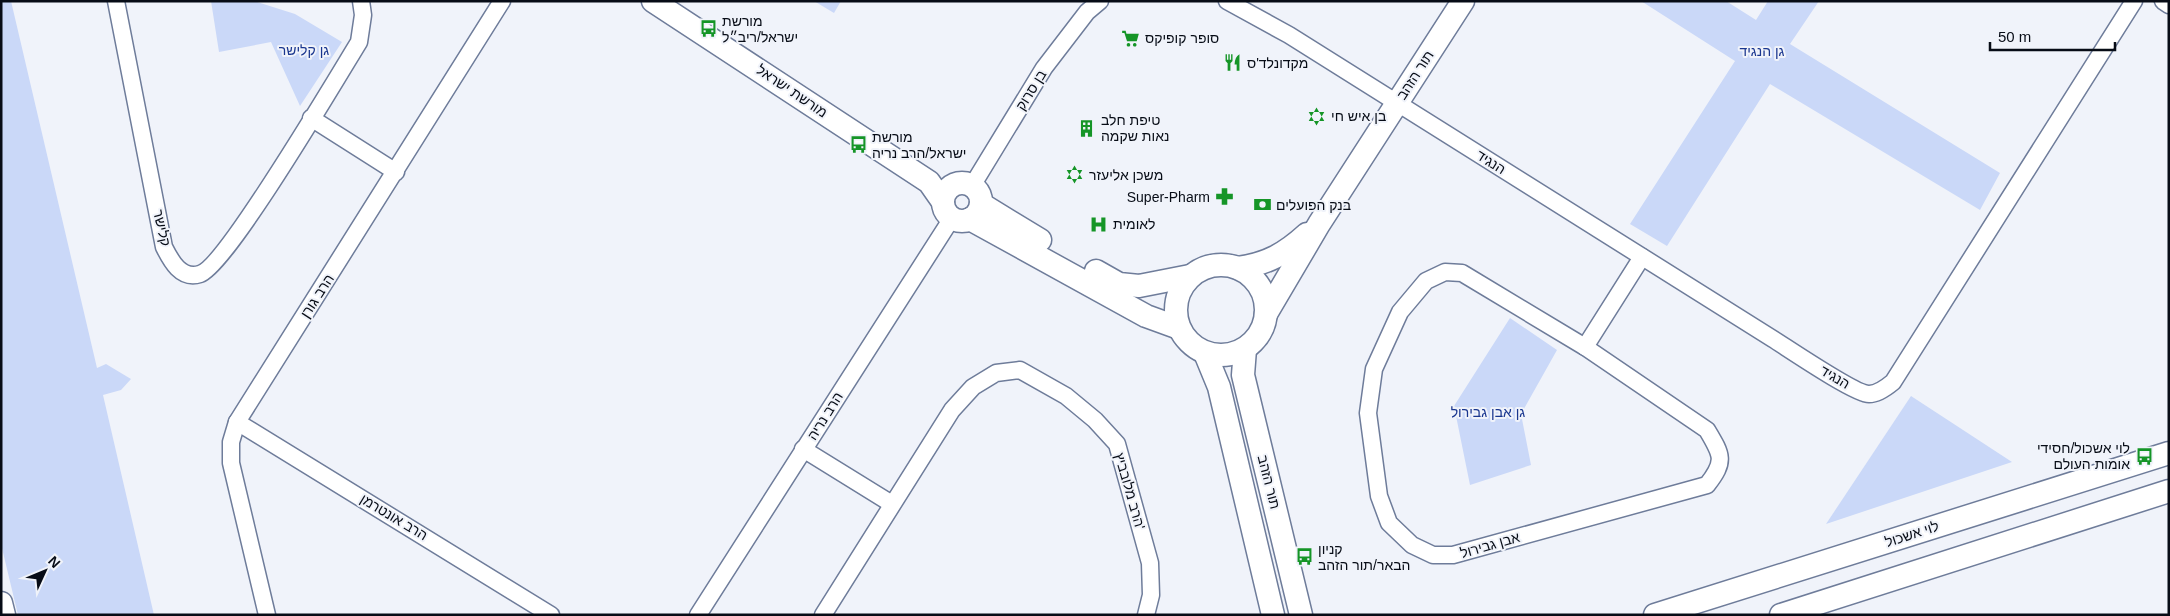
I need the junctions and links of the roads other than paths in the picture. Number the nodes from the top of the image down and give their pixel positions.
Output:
1 (116, 1) edge
2 (361, 1) edge
3 (502, 1) edge
4 (653, 1) edge
5 (1100, 1) edge
6 (1227, 1) edge
7 (1463, 1) edge
8 (2134, 1) edge
9 (2163, 1) edge
10 (2169, 5) edge
11 (1397, 102) junction
12 (311, 118) junction
13 (396, 172) junction
14 (957, 200) junction
15 (1319, 224) junction
16 (1642, 257) junction
17 (1238, 268) junction
18 (1190, 276) junction
19 (1266, 314) junction
20 (1179, 328) junction
21 (1584, 347) junction
22 (1245, 349) junction
23 (1205, 353) junction
24 (237, 422) junction
25 (804, 449) junction
26 (2169, 453) edge
27 (2169, 491) edge
28 (892, 504) junction
29 (1, 602) edge
30 (4, 615) edge
31 (268, 615) edge
32 (551, 615) edge
33 (698, 615) edge
34 (823, 615) edge
35 (1146, 615) edge
36 (1273, 615) edge
37 (1301, 615) edge
38 (1655, 615) edge
39 (1781, 615) edge

1 - 12 street, קלישר
2 - 12 street, קלישר
3 - 13 street, הרב גורן
4 - 14 street, מורשת ישראל
5 - 14 street, בן סרוק
6 - 11 street
7 - 11 street, תור הזהב
8 - 16 street, הנגיד
9 - 10 street
11 - 15 street, תור הזהב
11 - 16 street, הנגיד
12 - 13 street
13 - 24 street, הרב גורן
14 - 18 street, מורשת ישראל
14 - 20 street, מורשת ישראל
14 - 25 street, הרב נריה
15 - 17 street, תור הזהב
15 - 19 street, תור הזהב
16 - 21 street
17 - 18 street
17 - 19 street
18 - 20 street
19 - 22 street
20 - 23 street
21 - 21 street, אבן גבירול
22 - 23 street
22 - 37 street, תור הזהב
23 - 36 street, תור הזהב
24 - 31 street, הרב גורן
24 - 32 street, הרב אונטרמן
25 - 28 street
25 - 33 street, הרב נריה
26 - 38 street, לוי אשכול
27 - 39 street
28 - 34 street, הרב מלובביץ'
28 - 35 street, הרב מלובביץ'
29 - 30 street

